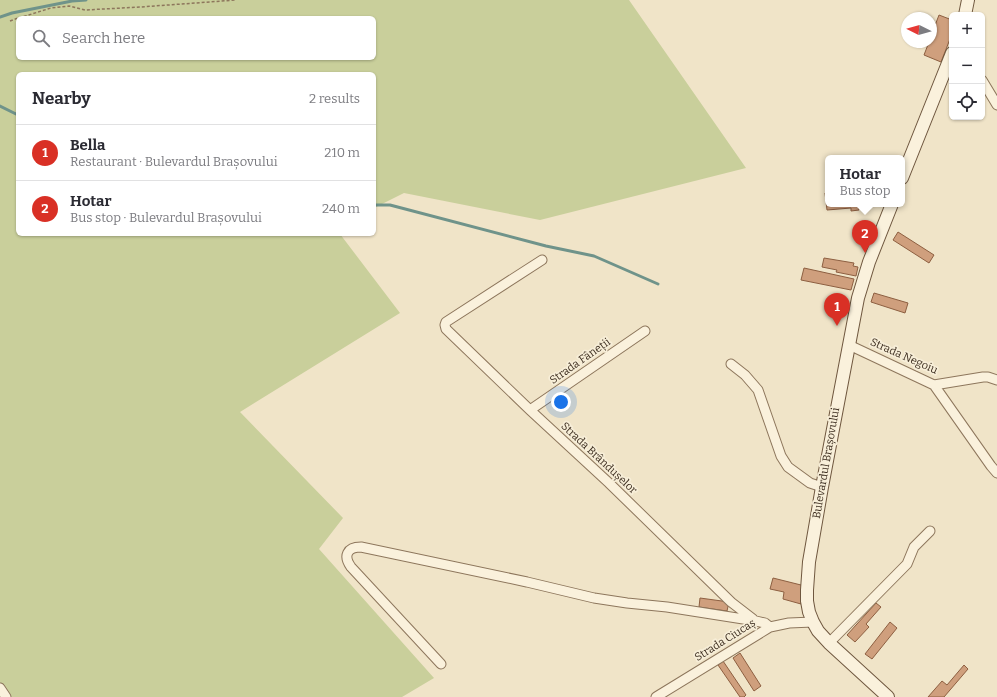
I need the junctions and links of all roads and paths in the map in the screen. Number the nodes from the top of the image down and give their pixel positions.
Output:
1 (236, 0) edge
2 (968, 0) edge
3 (966, 12) edge
4 (25, 16) edge
5 (16, 19) edge
6 (10, 21) dead end
7 (949, 60) edge
8 (985, 84) edge
9 (996, 101) edge
10 (905, 170) edge
11 (891, 207) edge
12 (542, 260) dead end
13 (645, 331) dead end
14 (849, 344) junction
15 (731, 364) dead end
16 (997, 380) edge
17 (934, 385) junction
18 (530, 410) junction
19 (997, 473) edge
20 (822, 487) junction
21 (930, 531) dead end
22 (756, 621) junction
23 (813, 622) junction
24 (770, 627) junction
25 (829, 643) junction
26 (441, 664) dead end
27 (0, 688) edge
28 (6, 697) edge
29 (656, 697) edge
30 (888, 697) edge

1 - 4 path
2 - 3 main road
5 - 6 path
7 - 10 main road
8 - 9 street
11 - 14 main road, Bulevardul Brașovului
12 - 18 street, Strada Brândușelor
13 - 18 street, Strada Fâneții
14 - 17 street, Strada Negoiu
14 - 20 main road, Bulevardul Brașovului
15 - 20 street
16 - 17 street, Strada Negoiu
17 - 19 street
18 - 22 street, Strada Brândușelor
20 - 23 main road, Bulevardul Brașovului
21 - 25 street
22 - 24 street, Strada Brândușelor
22 - 26 street, Strada Brândușelor
23 - 24 street, Strada Ciucaș
23 - 25 main road, Bulevardul Brașovului
24 - 29 street, Strada Ciucaș
25 - 30 main road, Bulevardul Brașovului
27 - 28 street

